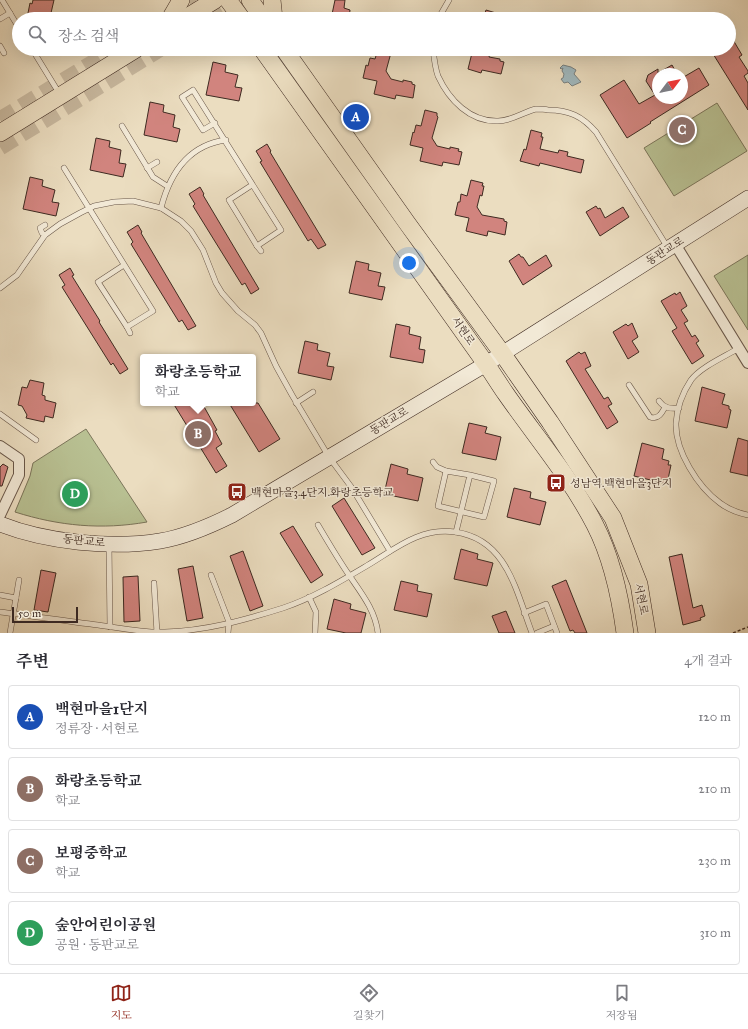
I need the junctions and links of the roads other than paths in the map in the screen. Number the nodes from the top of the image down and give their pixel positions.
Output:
1 (2, 0) edge
2 (181, 0) edge
3 (215, 0) edge
4 (228, 0) edge
5 (250, 0) edge
6 (272, 0) edge
7 (449, 0) edge
8 (174, 12) edge
9 (195, 12) edge
10 (237, 12) edge
11 (258, 12) edge
12 (273, 12) edge
13 (442, 12) edge
14 (10, 13) junction
15 (12, 16) edge
16 (0, 19) edge
17 (0, 46) edge
18 (4, 53) dead end
19 (36, 56) edge
20 (124, 56) edge
21 (267, 56) edge
22 (289, 56) edge
23 (434, 56) edge
24 (60, 95) junction
25 (215, 123) junction
26 (122, 126) dead end
27 (0, 133) edge
28 (226, 140) junction
29 (156, 162) dead end
30 (64, 168) dead end
31 (148, 168) junction
32 (252, 185) junction
33 (167, 186) junction
34 (748, 198) edge
35 (161, 208) junction
36 (89, 209) junction
37 (44, 225) dead end
38 (45, 235) junction
39 (257, 246) junction
40 (672, 246) junction
41 (260, 251) dead end
42 (124, 265) junction
43 (0, 288) edge
44 (127, 327) junction
45 (130, 333) dead end
46 (739, 348) junction
47 (502, 353) junction
48 (748, 363) edge
49 (486, 364) junction
50 (629, 385) dead end
51 (313, 392) dead end
52 (659, 401) dead end
53 (296, 403) junction
54 (665, 407) junction
55 (679, 408) junction
56 (0, 414) edge
57 (36, 440) dead end
58 (0, 446) edge
59 (329, 457) junction
60 (433, 462) dead end
61 (446, 471) junction
62 (470, 475) junction
63 (461, 512) junction
64 (0, 514) edge
65 (748, 514) edge
66 (0, 524) edge
67 (318, 525) dead end
68 (456, 532) junction
69 (109, 544) junction
70 (390, 551) junction
71 (211, 575) dead end
72 (350, 576) junction
73 (19, 580) dead end
74 (154, 583) dead end
75 (0, 595) edge
76 (309, 597) junction
77 (16, 598) junction
78 (0, 612) edge
79 (524, 613) junction
80 (13, 614) junction
81 (229, 622) junction
82 (554, 626) junction
83 (110, 627) junction
84 (157, 632) edge
85 (10, 633) edge
86 (228, 633) edge
87 (314, 633) edge
88 (378, 633) edge
89 (532, 633) edge
90 (537, 633) edge
91 (557, 633) edge
92 (625, 633) edge
93 (647, 633) edge

1 - 14 lane
2 - 8 main road
3 - 9 main road
4 - 10 main road
5 - 11 main road
6 - 12 main road
7 - 13 lane
14 - 15 lane
14 - 16 lane
17 - 18 lane
19 - 24 lane
20 - 24 main road
21 - 49 main road, 서현로
22 - 47 main road, 서현로
23 - 40 lane
24 - 27 main road
25 - 25 lane
25 - 28 lane
26 - 31 lane
28 - 32 lane
28 - 33 lane
29 - 31 lane
30 - 36 lane
31 - 33 lane
32 - 39 lane
32 - 39 lane
33 - 35 lane
34 - 40 main road, 동판교로
35 - 36 lane
35 - 53 lane
36 - 38 lane
36 - 42 lane
37 - 38 lane
38 - 43 lane
39 - 41 lane
40 - 46 street
40 - 47 main road, 동판교로
42 - 44 lane
42 - 44 lane
44 - 45 lane
46 - 48 street
46 - 55 lane
47 - 49 main road, 동판교로
47 - 93 main road, 서현로
49 - 59 main road, 동판교로
49 - 92 main road, 서현로
50 - 54 lane
51 - 53 lane
52 - 54 lane
53 - 59 lane
54 - 55 lane
55 - 65 lane
56 - 57 lane
58 - 64 street
59 - 69 main road, 동판교로
59 - 70 lane
60 - 61 lane
61 - 62 lane
61 - 63 lane
62 - 63 lane
62 - 63 lane
63 - 68 lane
66 - 69 main road, 동판교로
67 - 72 lane
68 - 70 lane
68 - 79 lane
69 - 83 lane
70 - 72 lane
71 - 81 lane
72 - 76 lane
72 - 88 lane
73 - 77 lane
74 - 84 lane
75 - 77 lane
76 - 81 lane
76 - 87 lane
77 - 80 lane
78 - 80 lane
79 - 82 lane
79 - 89 lane
80 - 83 lane
80 - 85 lane
81 - 84 lane
81 - 86 lane
82 - 90 lane
82 - 91 lane
83 - 84 lane

